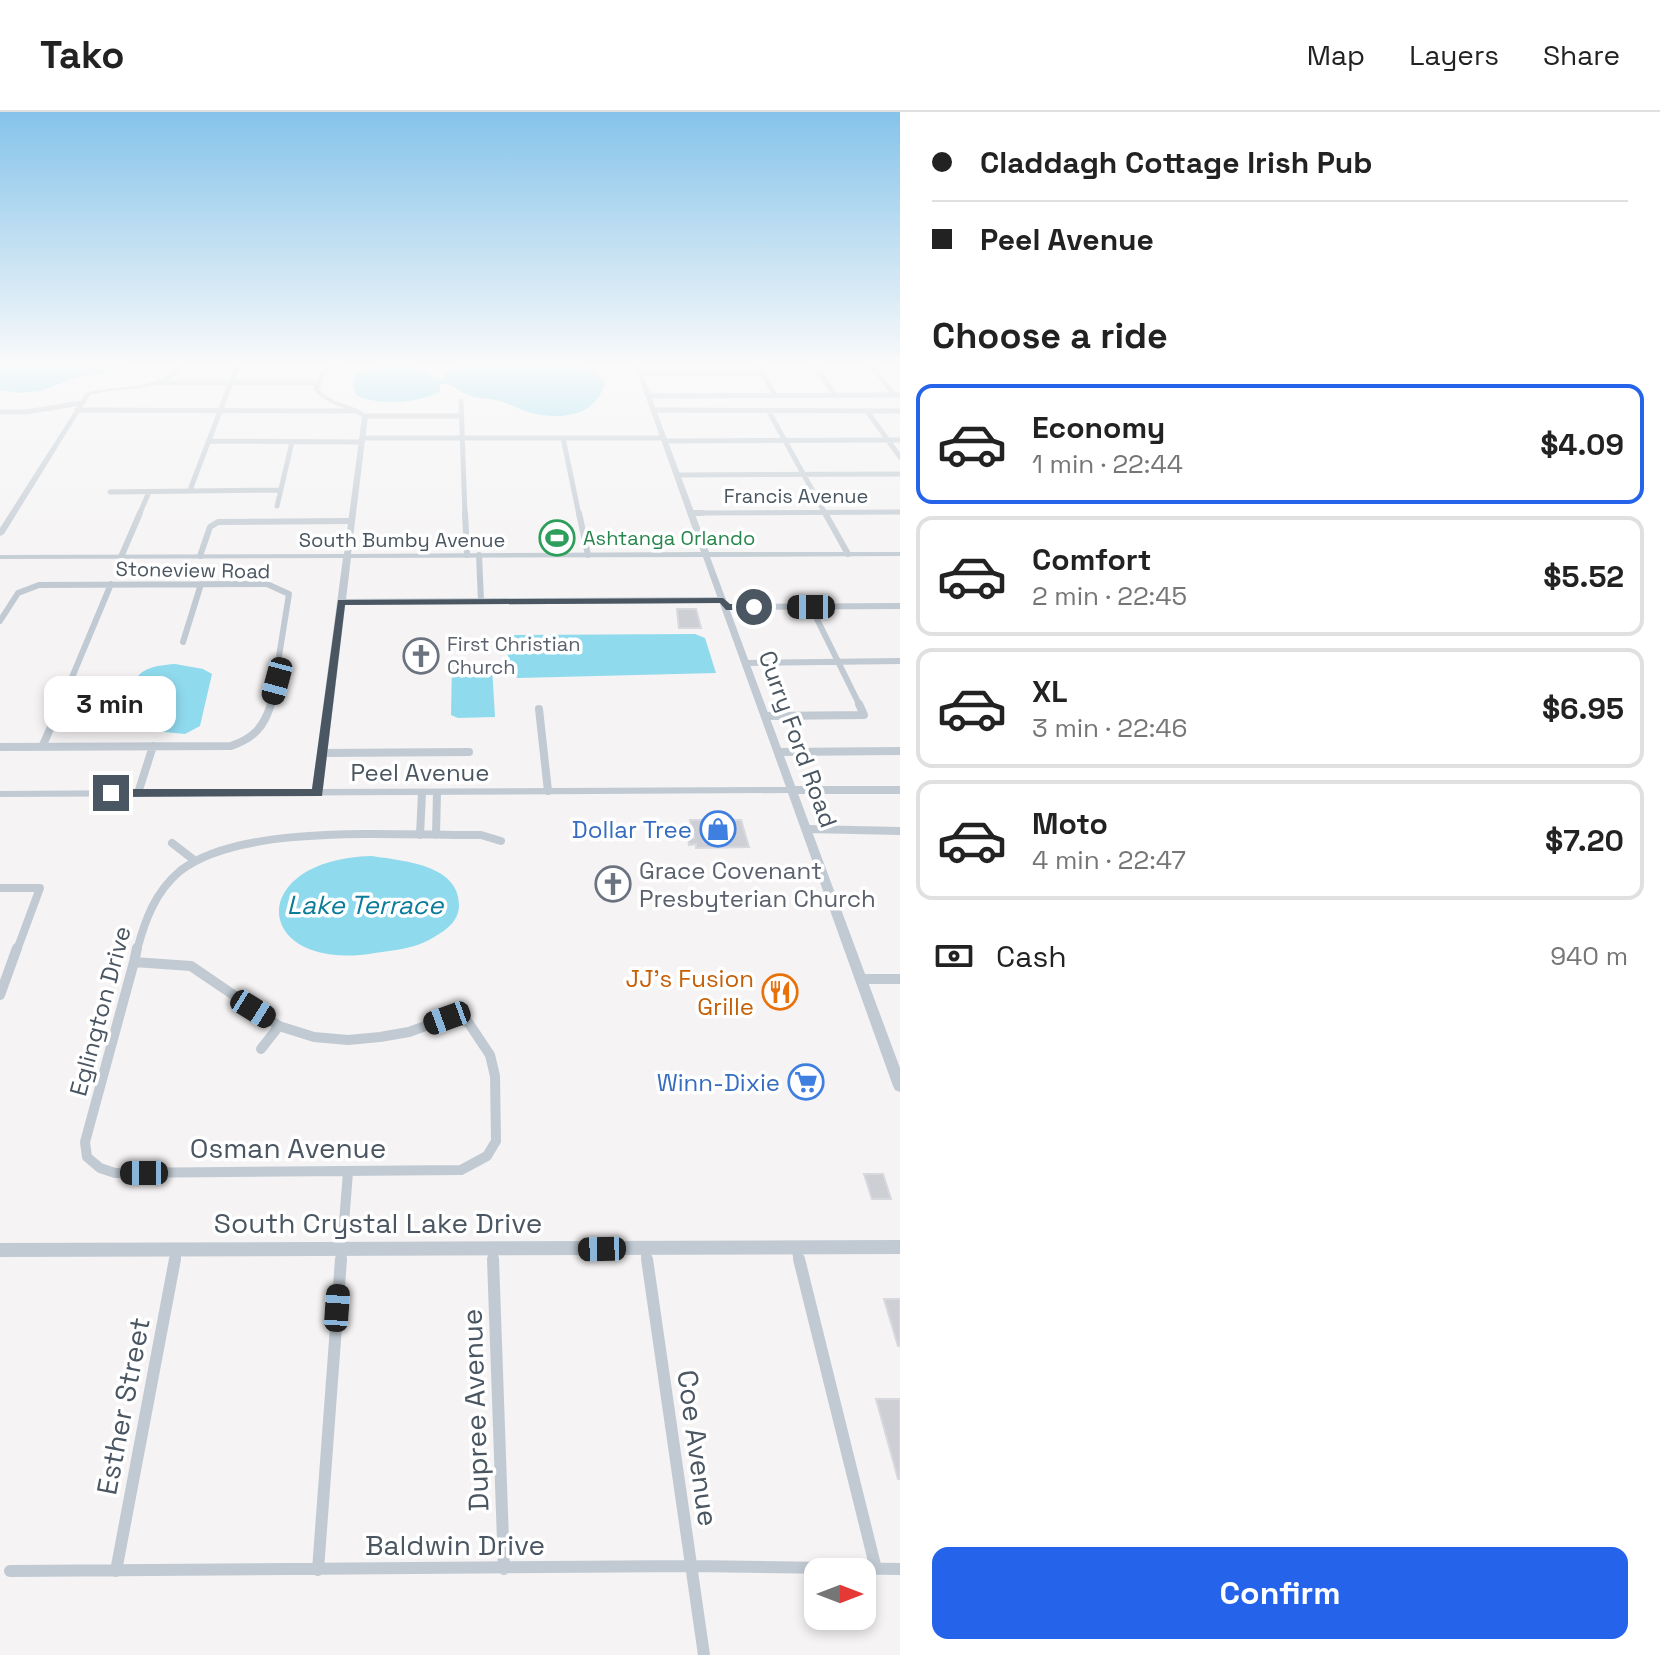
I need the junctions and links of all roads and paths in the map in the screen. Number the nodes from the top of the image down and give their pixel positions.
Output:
1 (61, 436) edge
2 (211, 436) edge
3 (362, 436) edge
4 (664, 436) edge
5 (783, 436) edge
6 (885, 436) edge
7 (462, 438) junction
8 (563, 438) junction
9 (362, 440) junction
10 (665, 440) junction
11 (785, 440) junction
12 (888, 440) junction
13 (900, 440) edge
14 (209, 441) junction
15 (292, 442) junction
16 (900, 457) edge
17 (804, 474) junction
18 (900, 474) edge
19 (678, 475) junction
20 (190, 490) junction
21 (281, 490) junction
22 (110, 492) dead end
23 (149, 492) junction
24 (277, 506) dead end
25 (825, 512) junction
26 (900, 512) edge
27 (692, 513) junction
28 (351, 521) junction
29 (0, 534) edge
30 (848, 554) junction
31 (900, 554) edge
32 (467, 555) junction
33 (479, 555) junction
34 (588, 555) junction
35 (707, 555) junction
36 (200, 556) junction
37 (347, 556) junction
38 (0, 557) edge
39 (121, 557) junction
40 (111, 584) junction
41 (201, 584) junction
42 (481, 601) junction
43 (341, 602) junction
44 (725, 604) junction
45 (900, 606) edge
46 (811, 607) junction
47 (0, 621) edge
48 (183, 642) dead end
49 (900, 661) edge
50 (837, 662) junction
51 (747, 663) junction
52 (539, 709) dead end
53 (766, 716) junction
54 (153, 746) junction
55 (0, 747) edge
56 (42, 747) junction
57 (900, 751) edge
58 (469, 752) dead end
59 (779, 752) junction
60 (323, 753) junction
61 (793, 790) junction
62 (900, 790) edge
63 (548, 791) junction
64 (138, 793) junction
65 (317, 793) junction
66 (422, 793) junction
67 (437, 793) junction
68 (0, 794) edge
69 (807, 829) junction
70 (900, 831) edge
71 (420, 835) junction
72 (436, 835) junction
73 (501, 841) dead end
74 (172, 843) dead end
75 (194, 860) junction
76 (0, 888) edge
77 (132, 962) junction
78 (3, 979) edge
79 (861, 979) junction
80 (900, 979) edge
81 (0, 995) edge
82 (279, 1026) junction
83 (261, 1049) dead end
84 (900, 1086) edge
85 (348, 1172) junction
86 (115, 1173) joint
87 (796, 1247) junction
88 (900, 1247) edge
89 (645, 1248) junction
90 (177, 1249) junction
91 (341, 1249) junction
92 (493, 1249) junction
93 (0, 1250) edge
94 (873, 1558) edge
95 (691, 1566) junction
96 (804, 1568) edge
97 (504, 1569) junction
98 (876, 1569) edge
99 (900, 1569) edge
100 (318, 1570) junction
101 (10, 1571) dead end
102 (116, 1571) junction
103 (704, 1655) edge

1 - 29 street
2 - 14 street
3 - 9 street
4 - 10 street, Curry Ford Road
5 - 11 street
6 - 12 street
7 - 8 street
7 - 9 street
7 - 32 street
8 - 10 street
8 - 34 street
9 - 15 street
9 - 28 street
10 - 11 street
10 - 19 street, Curry Ford Road
11 - 12 street
11 - 17 street
12 - 13 street
12 - 16 street
14 - 15 street
14 - 20 street
15 - 21 street
17 - 18 street
17 - 19 street
17 - 25 street
19 - 27 street, Curry Ford Road
20 - 21 street
20 - 23 street
21 - 24 street
22 - 23 street
23 - 39 street
25 - 26 street, Francis Avenue
25 - 27 street, Francis Avenue
25 - 30 street
27 - 35 street, Curry Ford Road
28 - 36 street
28 - 37 street
30 - 31 street, South Bumby Avenue
30 - 35 street, South Bumby Avenue
32 - 33 street, South Bumby Avenue
32 - 37 street, South Bumby Avenue
33 - 34 street, South Bumby Avenue
33 - 42 street
34 - 35 street, South Bumby Avenue
35 - 44 street, Curry Ford Road
36 - 37 street, South Bumby Avenue
36 - 39 street, South Bumby Avenue
37 - 43 street
38 - 39 street, South Bumby Avenue
40 - 41 street, Stoneview Road
40 - 47 street, Stoneview Road
40 - 56 street
41 - 48 street
41 - 54 street, Stoneview Road
42 - 43 street
42 - 44 street
43 - 60 street
44 - 46 street
44 - 51 street, Curry Ford Road
45 - 46 street
46 - 50 street
49 - 50 street
50 - 51 street
50 - 53 street
51 - 53 street, Curry Ford Road
52 - 63 street
53 - 59 street, Curry Ford Road
54 - 56 street, Stoneview Road
54 - 64 street
55 - 56 street, Stoneview Road
57 - 59 street
58 - 60 street
59 - 61 street, Curry Ford Road
60 - 65 street
61 - 62 street
61 - 63 street, Peel Avenue
61 - 69 street, Curry Ford Road
63 - 67 street, Peel Avenue
64 - 65 street, Peel Avenue
64 - 68 street, Peel Avenue
65 - 66 street, Peel Avenue
66 - 67 street, Peel Avenue
66 - 71 street
67 - 72 street
69 - 70 street
69 - 79 street, Curry Ford Road
71 - 72 street
71 - 75 street
72 - 73 street
74 - 75 street
75 - 77 street, Eglington Drive
76 - 78 street
77 - 82 street
77 - 86 street, Eglington Drive
78 - 81 street
79 - 80 street
79 - 84 street, Curry Ford Road
82 - 83 street
82 - 85 street, Osman Avenue
85 - 86 street, Osman Avenue
85 - 91 street
87 - 88 street, South Crystal Lake Drive
87 - 89 street, South Crystal Lake Drive
87 - 94 street
89 - 92 street, South Crystal Lake Drive
89 - 95 street, Coe Avenue
90 - 91 street, South Crystal Lake Drive
90 - 93 street, South Crystal Lake Drive
90 - 102 street, Esther Street
91 - 92 street, South Crystal Lake Drive
91 - 100 street
92 - 97 street, Dupree Avenue
95 - 96 street, Baldwin Drive
95 - 97 street, Baldwin Drive
95 - 103 street, Coe Avenue
97 - 100 street, Baldwin Drive
98 - 99 street, Baldwin Drive
100 - 102 street, Baldwin Drive
101 - 102 street, Baldwin Drive

